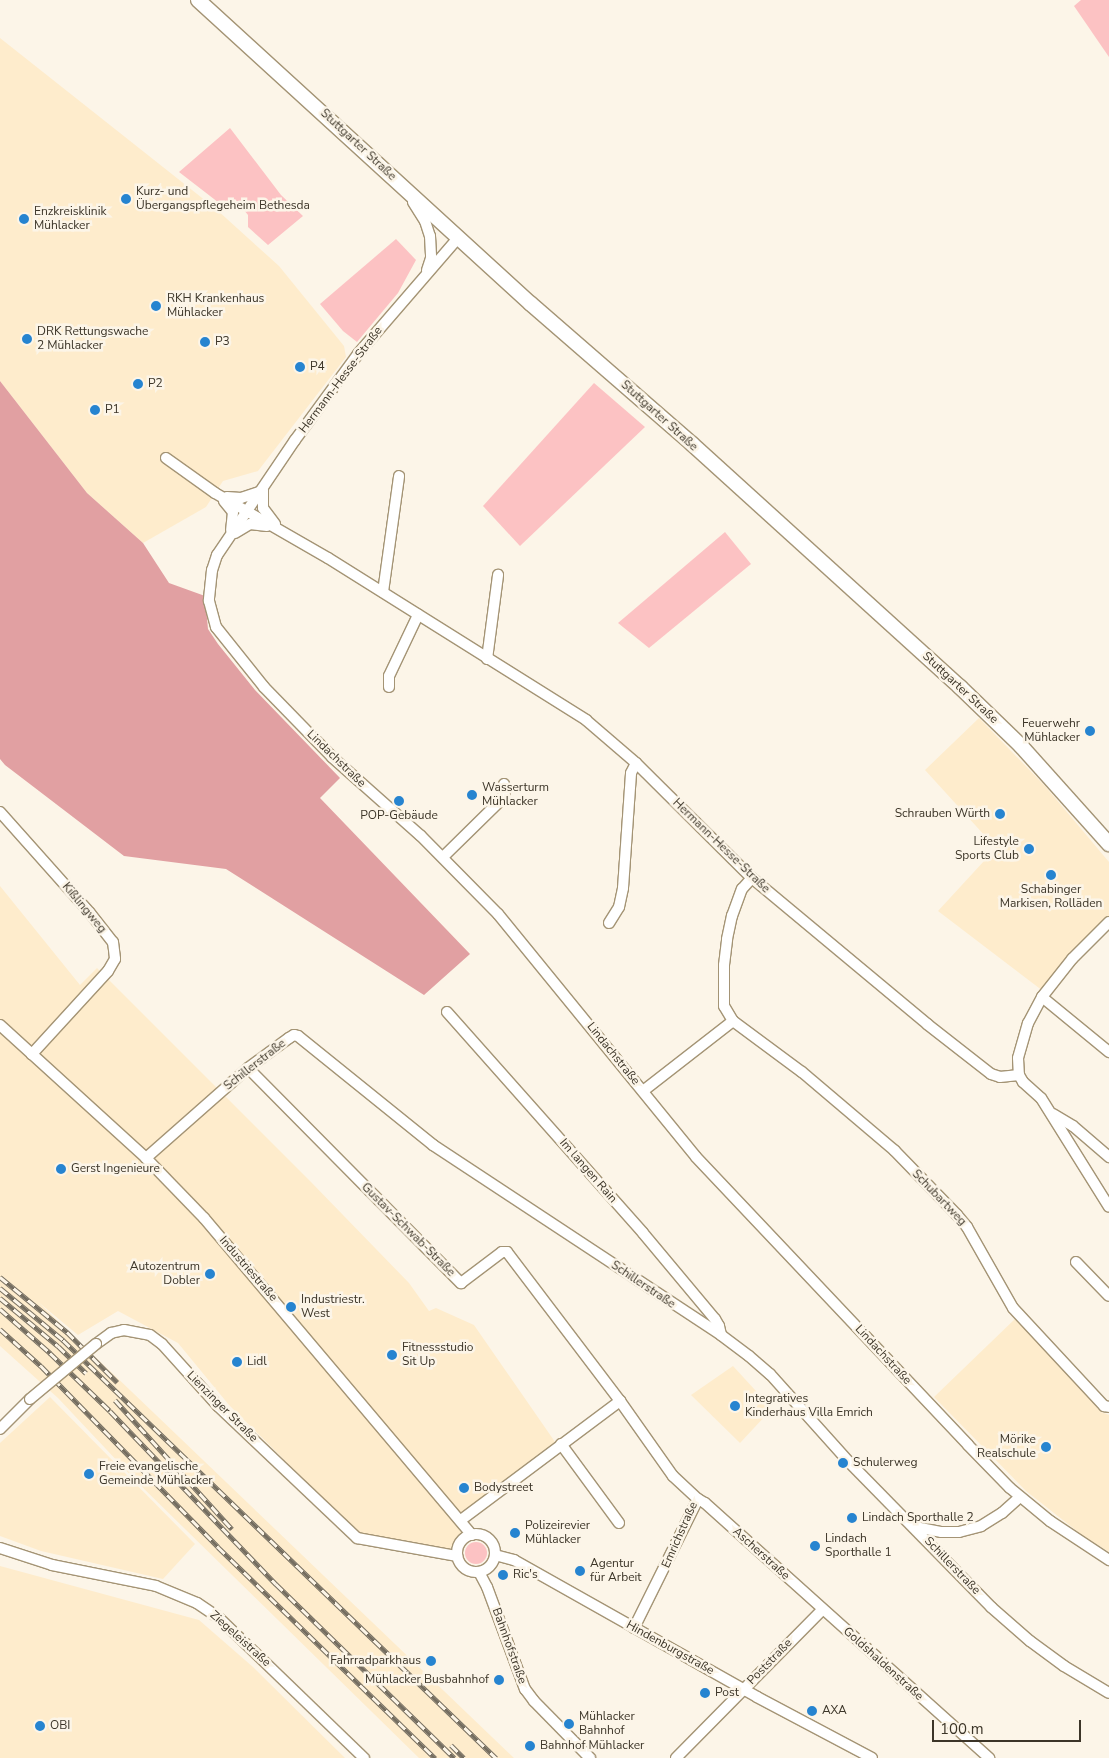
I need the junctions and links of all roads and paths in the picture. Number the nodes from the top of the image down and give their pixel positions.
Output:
1 (198, 0) edge
2 (395, 180) junction
3 (458, 238) junction
4 (423, 278) junction
5 (166, 458) dead end
6 (398, 476) dead end
7 (264, 487) junction
8 (215, 493) junction
9 (248, 510) junction
10 (285, 533) junction
11 (227, 540) junction
12 (498, 575) dead end
13 (383, 592) junction
14 (418, 615) junction
15 (487, 659) junction
16 (388, 687) dead end
17 (636, 763) junction
18 (504, 784) dead end
19 (0, 812) edge
20 (1107, 842) edge
21 (443, 857) junction
22 (752, 878) junction
23 (1109, 922) edge
24 (610, 923) dead end
25 (1042, 997) junction
26 (447, 1012) dead end
27 (733, 1021) junction
28 (0, 1025) edge
29 (1109, 1052) edge
30 (32, 1054) junction
31 (248, 1068) junction
32 (1019, 1075) junction
33 (643, 1091) junction
34 (1052, 1114) junction
35 (1109, 1157) edge
36 (146, 1158) junction
37 (1109, 1207) edge
38 (1076, 1262) dead end
39 (1109, 1296) edge
40 (721, 1335) junction
41 (620, 1401) junction
42 (1109, 1407) edge
43 (0, 1429) edge
44 (561, 1444) junction
45 (1020, 1496) junction
46 (698, 1499) junction
47 (461, 1520) junction
48 (619, 1523) dead end
49 (913, 1526) junction
50 (472, 1535) junction
51 (0, 1548) edge
52 (495, 1555) junction
53 (457, 1556) junction
54 (1109, 1560) edge
55 (478, 1572) junction
56 (822, 1610) junction
57 (634, 1628) junction
58 (744, 1689) junction
59 (1109, 1693) edge
60 (364, 1758) edge
61 (590, 1758) edge
62 (676, 1758) edge
63 (872, 1758) edge
64 (989, 1758) edge

1 - 2 main road, Stuttgarter Straße
2 - 3 main road, Stuttgarter Straße
2 - 4 street, Hermann-Hesse-Straße
3 - 4 street, Hermann-Hesse-Straße
3 - 20 main road, Stuttgarter Straße
4 - 7 street, Hermann-Hesse-Straße
5 - 8 street, Hermann-Hesse-Straße
6 - 13 street
7 - 8 street, Hermann-Hesse-Straße
7 - 9 street, Hermann-Hesse-Straße
7 - 10 street, Hermann-Hesse-Straße
8 - 9 street, Hermann-Hesse-Straße
8 - 11 street
9 - 10 street, Hermann-Hesse-Straße
9 - 11 street, Lindachstraße
10 - 11 street
10 - 13 street, Hermann-Hesse-Straße
11 - 21 street, Lindachstraße
12 - 15 street
13 - 14 street, Hermann-Hesse-Straße
14 - 15 street, Hermann-Hesse-Straße
14 - 16 street
15 - 17 street, Hermann-Hesse-Straße
17 - 22 street, Hermann-Hesse-Straße
17 - 24 street
18 - 21 street
19 - 30 street, Kißlingweg
21 - 33 street, Lindachstraße
22 - 27 street
22 - 32 street, Hermann-Hesse-Straße
23 - 25 street
25 - 29 street
25 - 32 street
26 - 40 street, Im langen Rain
27 - 33 street
27 - 42 street, Schubartweg
28 - 30 street, Industriestraße
30 - 36 street, Industriestraße
31 - 36 street, Schillerstraße
31 - 40 street, Schillerstraße
31 - 41 street, Gustav-Schwab-Straße
32 - 34 street
33 - 45 street, Lindachstraße
34 - 35 street
34 - 37 street
36 - 47 street, Industriestraße
38 - 39 street
40 - 49 street, Schillerstraße
41 - 44 street
41 - 46 street, Emrichstraße
43 - 53 street, Lienzinger Straße, bridge
44 - 47 street
44 - 48 street
45 - 49 street
45 - 54 street, Lindachstraße
46 - 56 street, Ascherstraße
46 - 57 street, Emrichstraße
47 - 50 street, Industriestraße
49 - 59 street, Schillerstraße
50 - 52 street
50 - 53 street
51 - 60 street, Ziegeleistraße
52 - 55 street
52 - 57 street, Hindenburgstraße
53 - 55 street
55 - 61 street, Bahnhofstraße
56 - 58 street, Poststraße
56 - 64 street, Goldshaldenstraße
57 - 58 street, Hindenburgstraße
58 - 62 street, Poststraße
58 - 63 street, Hindenburgstraße

